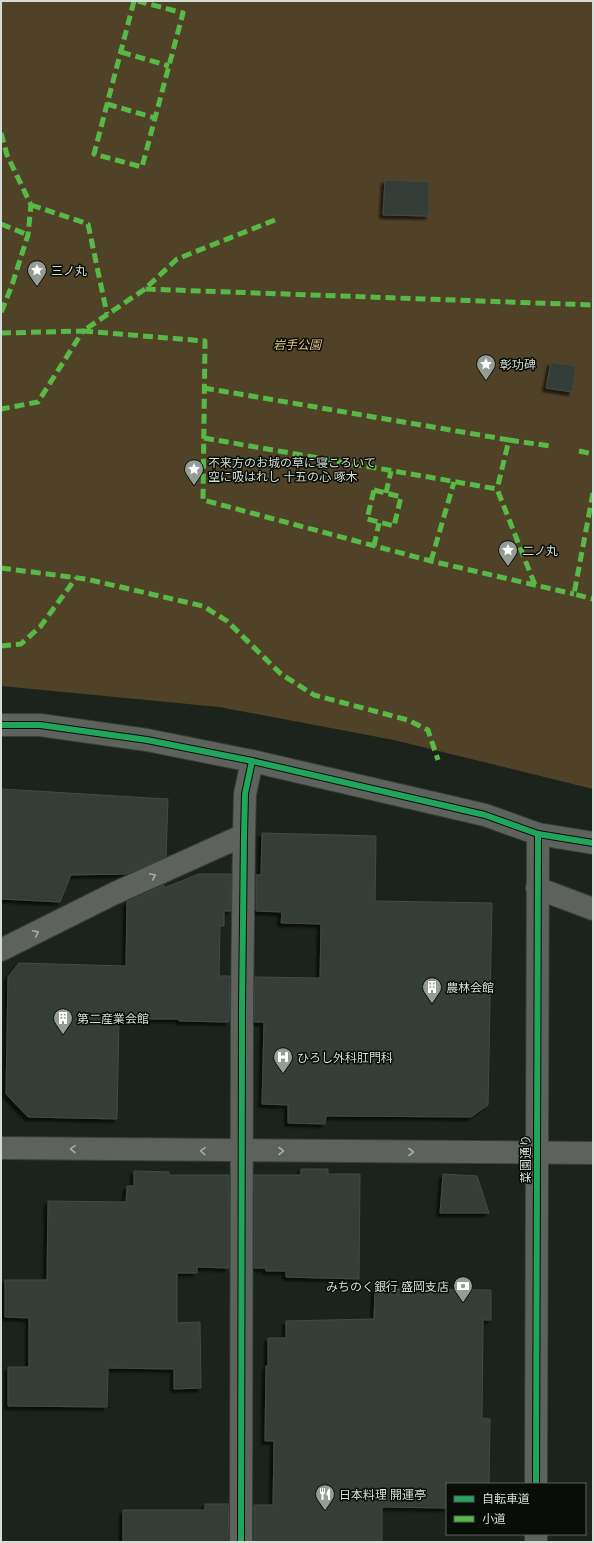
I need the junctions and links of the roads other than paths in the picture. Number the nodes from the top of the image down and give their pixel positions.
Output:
1 (1, 725) edge
2 (252, 761) junction
3 (538, 834) junction
4 (244, 835) junction
5 (593, 843) edge
6 (537, 888) junction
7 (593, 909) edge
8 (1, 950) edge
9 (1, 1148) edge
10 (242, 1151) junction
11 (536, 1152) junction
12 (593, 1153) edge
13 (536, 1483) edge
14 (241, 1542) edge

1 - 2 street
2 - 3 street
2 - 4 street
3 - 5 street
3 - 6 street, 菜園通り
8 -> 4 street
4 - 10 street
6 - 7 street
6 - 11 street, 菜園通り
10 -> 9 street
10 -> 11 street
10 - 14 street
11 - 12 street
11 - 13 street, 菜園通り

